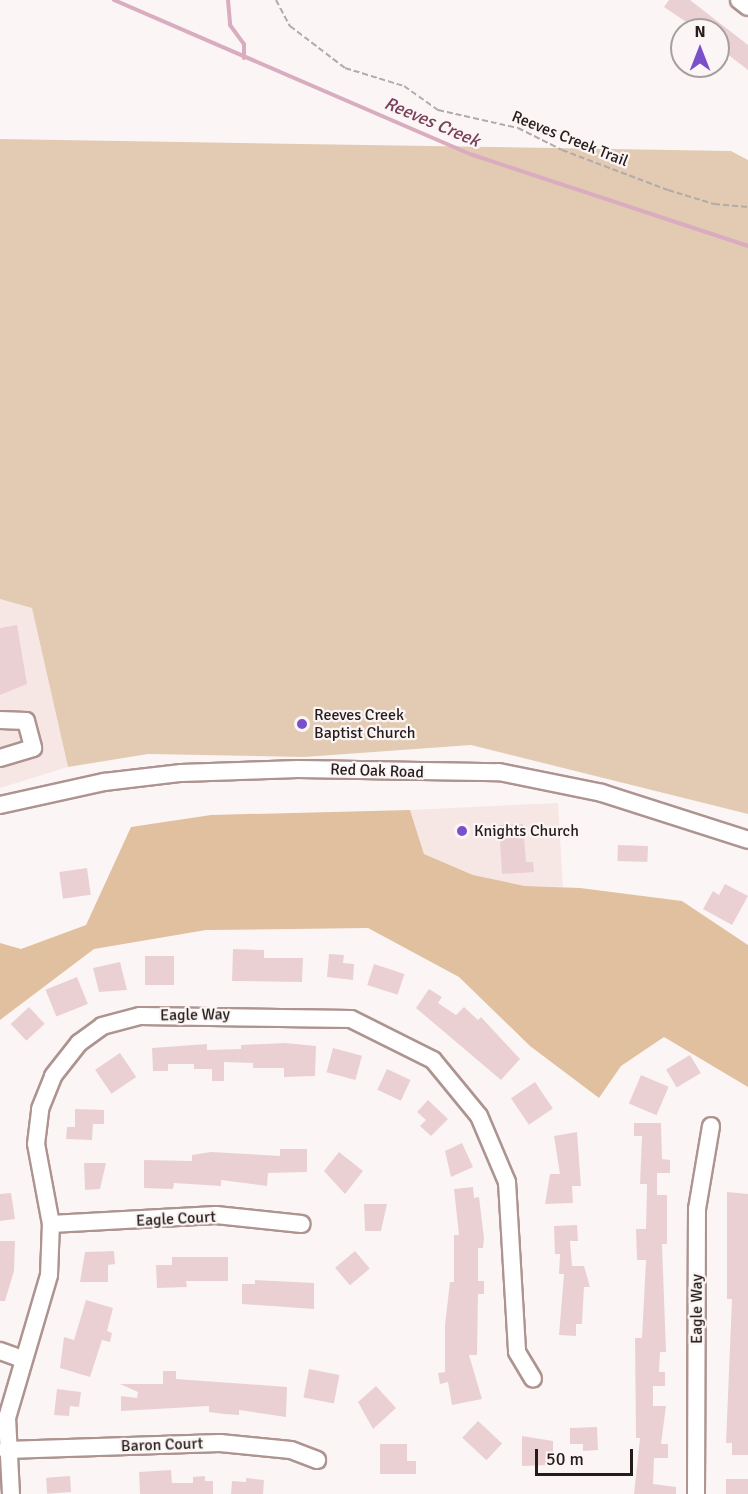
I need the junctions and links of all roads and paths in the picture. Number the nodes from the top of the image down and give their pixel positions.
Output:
1 (276, 0) edge
2 (739, 0) edge
3 (748, 7) edge
4 (748, 207) edge
5 (0, 720) edge
6 (0, 758) edge
7 (0, 805) edge
8 (748, 840) edge
9 (711, 1126) dead end
10 (51, 1224) junction
11 (302, 1224) dead end
12 (0, 1351) edge
13 (22, 1359) junction
14 (533, 1379) dead end
15 (6, 1450) junction
16 (317, 1460) dead end
17 (11, 1494) edge
18 (696, 1494) edge

1 - 4 path, Reeves Creek Trail
2 - 3 street
5 - 6 street
7 - 8 street, Red Oak Road
9 - 18 street, Eagle Way
10 - 11 street, Eagle Court
10 - 13 street, Eagle Way
10 - 14 street, Eagle Way
12 - 13 street
13 - 15 street, Eagle Way
15 - 16 street, Baron Court
15 - 17 street, Eagle Way

